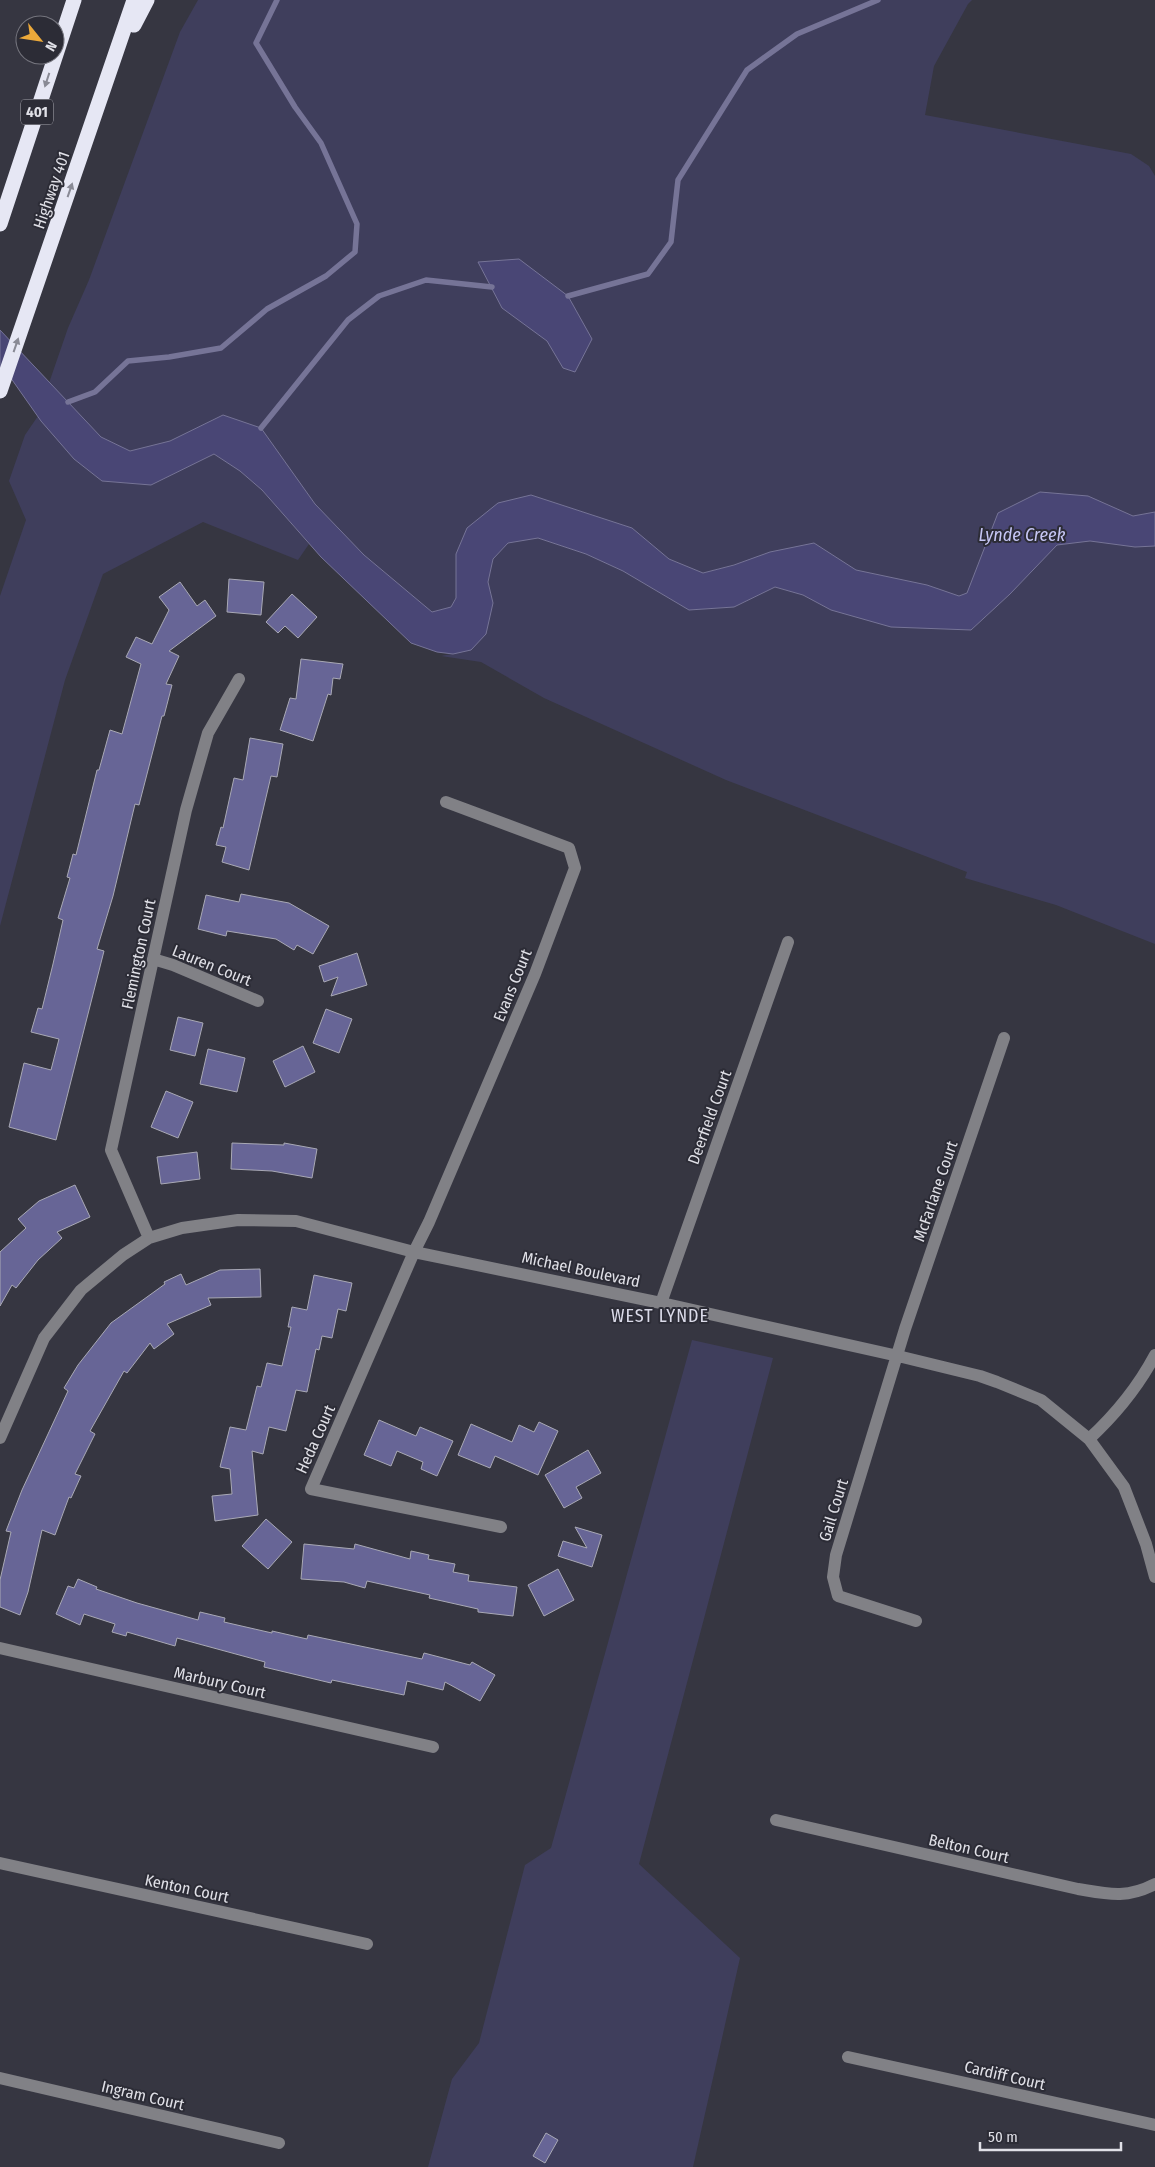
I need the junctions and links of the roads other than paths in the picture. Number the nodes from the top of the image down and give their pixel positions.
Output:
1 (74, 0) edge
2 (134, 0) edge
3 (147, 0) edge
4 (113, 67) junction
5 (0, 224) edge
6 (0, 392) edge
7 (240, 679) dead end
8 (446, 802) dead end
9 (788, 942) dead end
10 (153, 959) junction
11 (258, 1001) dead end
12 (1004, 1038) dead end
13 (149, 1238) junction
14 (414, 1252) junction
15 (662, 1302) junction
16 (1155, 1355) edge
17 (898, 1356) junction
18 (0, 1438) edge
19 (1089, 1439) junction
20 (501, 1527) dead end
21 (1155, 1577) edge
22 (916, 1621) dead end
23 (0, 1648) edge
24 (433, 1746) dead end
25 (776, 1820) dead end
26 (0, 1864) edge
27 (1155, 1884) edge
28 (367, 1944) dead end
29 (848, 2057) dead end
30 (0, 2078) edge
31 (1155, 2126) edge
32 (279, 2143) dead end

1 -> 5 highway, 401
2 - 4 highway, Highway 401
3 - 4 highway
6 -> 4 highway, Highway 401
7 - 10 street, Flemington Court
8 - 14 street, Evans Court
9 - 15 street, Deerfield Court
10 - 11 street, Lauren Court
10 - 13 street, Flemington Court
12 - 17 street, McFarlane Court
13 - 14 street, Michael Boulevard
13 - 18 street, Michael Boulevard
14 - 15 street, Michael Boulevard
14 - 20 street, Heda Court
15 - 17 street, Michael Boulevard
16 - 19 street
17 - 19 street, Michael Boulevard
17 - 22 street, Gail Court
19 - 21 street, Michael Boulevard
23 - 24 street, Marbury Court
25 - 27 street, Belton Court
26 - 28 street, Kenton Court
29 - 31 street, Cardiff Court
30 - 32 street, Ingram Court

